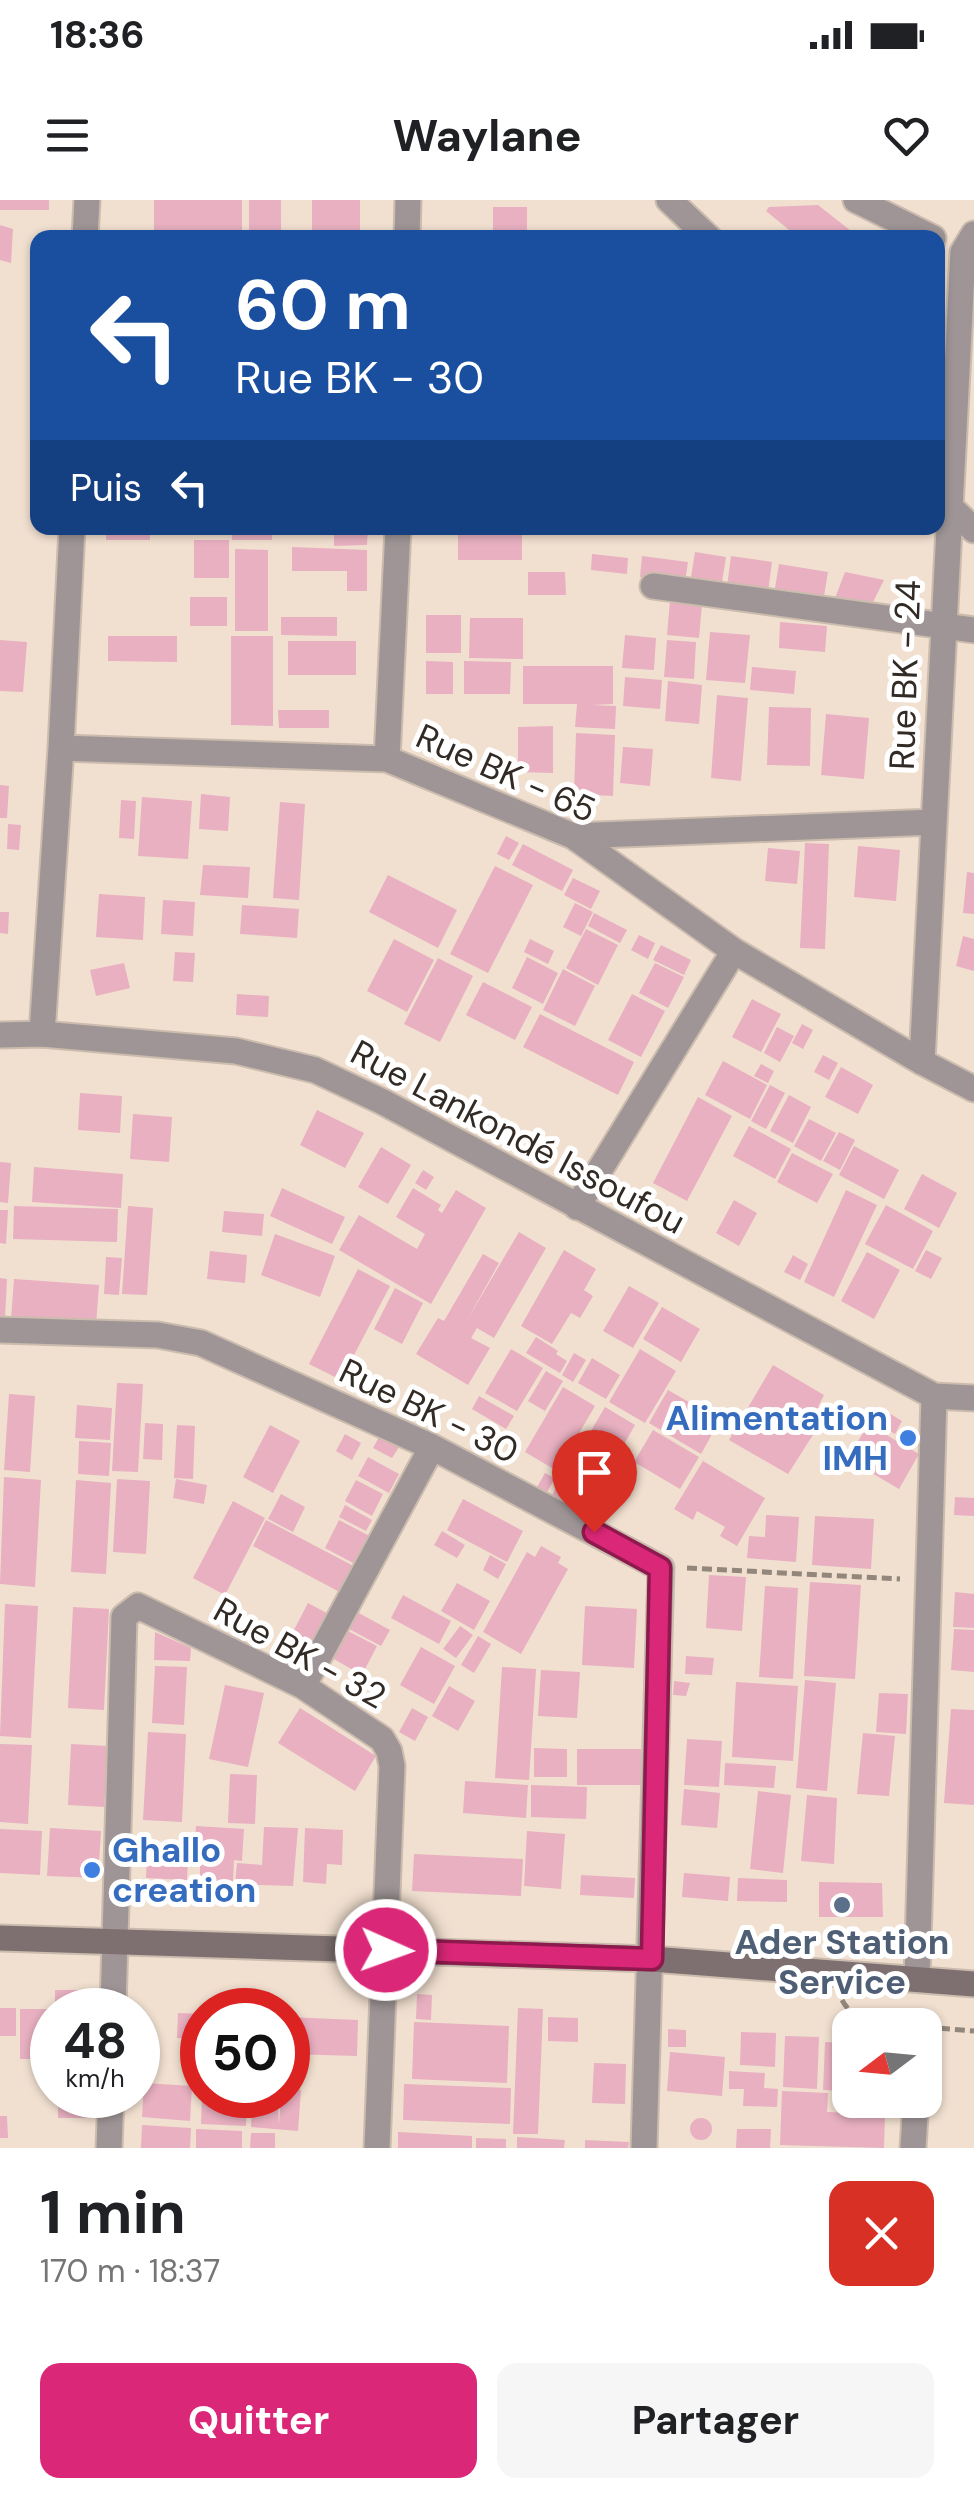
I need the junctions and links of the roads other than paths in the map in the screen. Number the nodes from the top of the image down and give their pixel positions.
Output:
1 (87, 200) edge
2 (408, 200) edge
3 (669, 200) edge
4 (856, 200) edge
5 (85, 230) edge
6 (407, 230) edge
7 (701, 230) edge
8 (918, 230) edge
9 (945, 241) edge
10 (970, 248) edge
11 (945, 468) edge
12 (945, 506) edge
13 (974, 530) edge
14 (72, 535) edge
15 (398, 535) edge
16 (941, 535) edge
17 (653, 586) dead end
18 (942, 626) junction
19 (974, 630) edge
20 (61, 748) junction
21 (387, 759) junction
22 (934, 822) junction
23 (574, 836) junction
24 (734, 951) junction
25 (42, 1034) junction
26 (0, 1035) edge
27 (922, 1062) junction
28 (974, 1089) edge
29 (577, 1207) junction
30 (0, 1330) edge
31 (934, 1396) junction
32 (974, 1398) edge
33 (432, 1447) junction
34 (303, 1686) junction
35 (0, 1938) edge
36 (114, 1942) junction
37 (386, 1950) junction
38 (652, 1959) junction
39 (917, 1979) junction
40 (974, 1984) edge
41 (113, 1988) edge
42 (110, 2118) edge
43 (915, 2118) edge
44 (110, 2148) edge
45 (377, 2148) edge
46 (644, 2148) edge
47 (913, 2148) edge

1 - 5 street
2 - 6 street
3 - 7 street
4 - 8 street
9 - 10 street
10 - 11 street, Rue BK - 24
12 - 13 street
14 - 20 street
15 - 21 street
16 - 18 street, Rue BK - 24
17 - 18 street
18 - 19 street
18 - 22 street, Rue BK - 24
20 - 21 street, Rue BK - 65
20 - 25 street
21 - 23 street, Rue BK - 65
22 - 23 street
22 - 27 street, Rue BK - 24
23 - 24 street, Rue BK - 65
24 - 27 street, Rue BK - 65
24 - 29 street
25 - 26 street, Rue Lankondé Issoufou
25 - 29 street, Rue Lankondé Issoufou
27 - 28 street, Rue BK - 65
29 - 31 street, Rue Lankondé Issoufou
30 - 33 street, Rue BK - 30
31 - 32 street, Rue Lankondé Issoufou
31 - 39 street
33 - 34 street
33 - 38 street, Rue BK - 30
34 - 36 street, Rue BK - 32
34 - 37 street, Rue BK - 32
35 - 36 main road
36 - 37 main road
36 - 41 street
37 - 38 main road
37 - 45 street, Rue BK - 32
38 - 39 main road
38 - 46 street
39 - 40 main road
42 - 44 street
43 - 47 street

